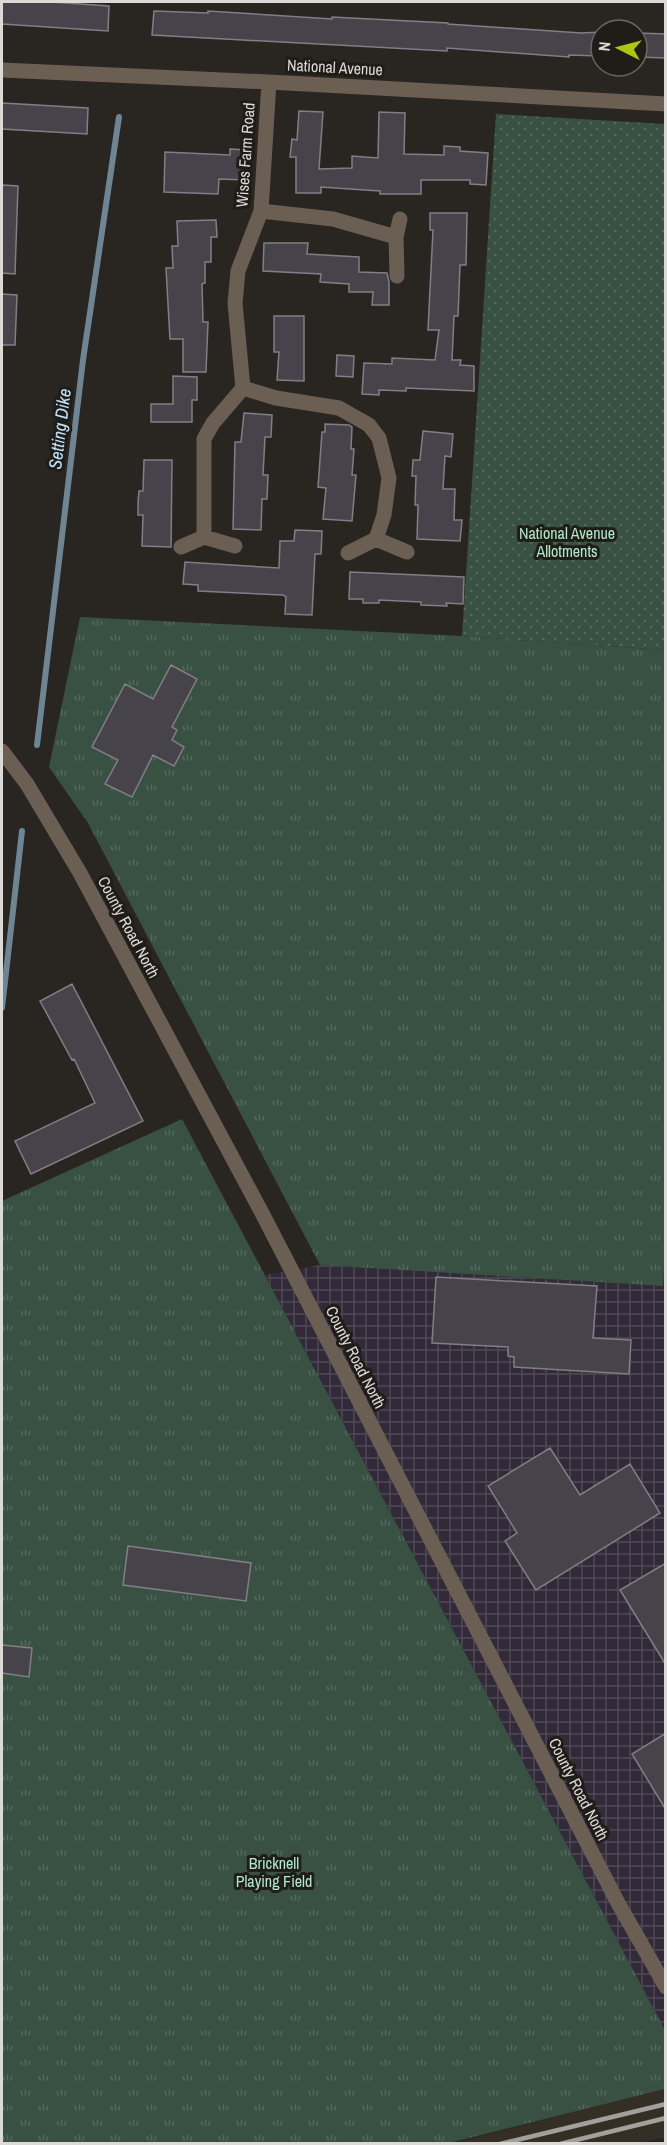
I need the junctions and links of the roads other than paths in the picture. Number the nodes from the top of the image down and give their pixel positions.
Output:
1 (2, 70) edge
2 (269, 82) junction
3 (666, 104) edge
4 (261, 211) junction
5 (400, 219) dead end
6 (396, 237) junction
7 (397, 276) dead end
8 (243, 388) junction
9 (204, 537) junction
10 (376, 538) junction
11 (235, 546) dead end
12 (181, 547) dead end
13 (407, 552) dead end
14 (348, 553) dead end
15 (2, 751) edge
16 (666, 1987) edge

1 - 2 street, National Avenue
2 - 3 street, National Avenue
2 - 4 street, Wises Farm Road
4 - 6 street
4 - 8 street, Wises Farm Road
5 - 6 street
6 - 7 street
8 - 9 street
8 - 10 street
9 - 11 street
9 - 12 street
10 - 13 street
10 - 14 street
15 - 16 street, County Road North

